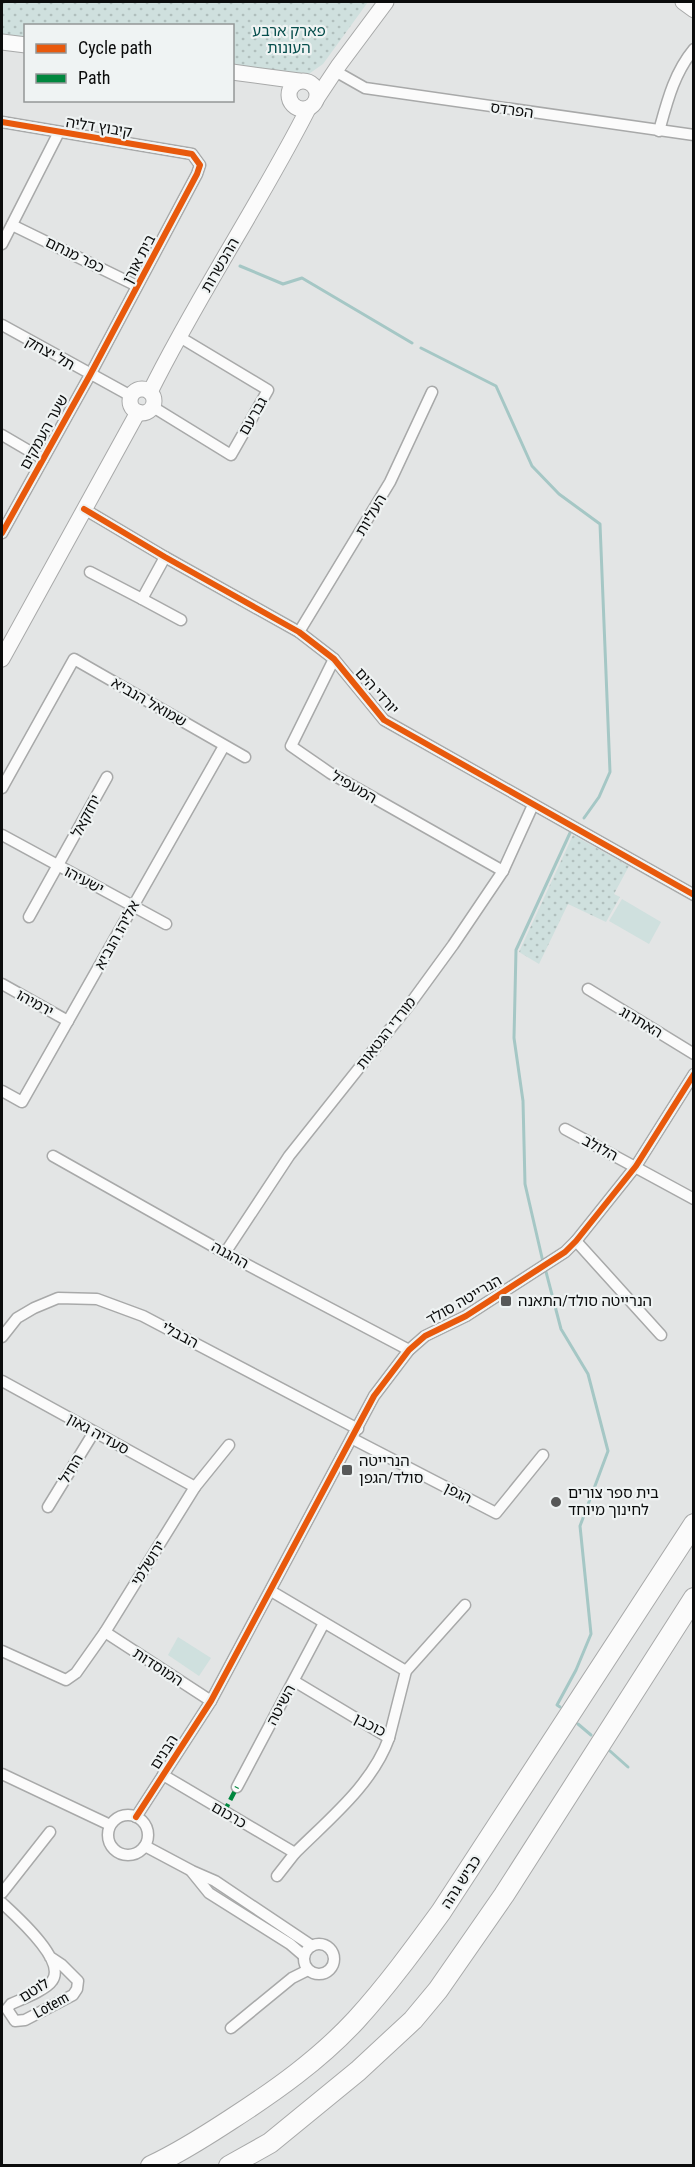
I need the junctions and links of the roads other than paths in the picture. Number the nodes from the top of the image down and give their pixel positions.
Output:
1 (386, 2) edge
2 (684, 2) edge
3 (693, 10) edge
4 (2, 42) edge
5 (24, 45) edge
6 (693, 49) edge
7 (337, 68) junction
8 (234, 72) edge
9 (259, 75) junction
10 (303, 81) junction
11 (289, 99) junction
12 (312, 104) junction
13 (2, 122) edge
14 (659, 131) junction
15 (59, 132) junction
16 (693, 135) edge
17 (291, 139) junction
18 (192, 154) joint
19 (12, 225) junction
20 (2, 244) edge
21 (138, 286) junction
22 (2, 325) edge
23 (178, 336) junction
24 (90, 375) junction
25 (432, 393) dead end
26 (131, 396) junction
27 (151, 399) junction
28 (138, 412) junction
29 (2, 435) edge
30 (43, 459) junction
31 (84, 509) junction
32 (2, 533) edge
33 (165, 557) junction
34 (90, 572) dead end
35 (142, 599) junction
36 (181, 620) dead end
37 (299, 632) junction
38 (6, 638) edge
39 (2, 659) edge
40 (334, 659) junction
41 (224, 746) junction
42 (245, 757) dead end
43 (107, 777) dead end
44 (2, 788) edge
45 (533, 805) junction
46 (2, 835) edge
47 (58, 866) junction
48 (503, 871) junction
49 (693, 895) edge
50 (133, 906) junction
51 (29, 917) dead end
52 (166, 924) dead end
53 (2, 984) edge
54 (588, 990) dead end
55 (68, 1021) junction
56 (693, 1054) edge
57 (693, 1074) edge
58 (2, 1091) edge
59 (565, 1129) dead end
60 (53, 1156) dead end
61 (636, 1166) junction
62 (693, 1198) edge
63 (576, 1241) junction
64 (225, 1253) junction
65 (661, 1335) dead end
66 (2, 1337) edge
67 (409, 1350) junction
68 (2, 1381) edge
69 (94, 1432) junction
70 (355, 1434) junction
71 (229, 1445) dead end
72 (543, 1455) dead end
73 (195, 1487) junction
74 (48, 1507) dead end
75 (693, 1524) edge
76 (271, 1591) junction
77 (693, 1598) edge
78 (465, 1605) dead end
79 (324, 1623) junction
80 (105, 1632) junction
81 (2, 1651) edge
82 (406, 1671) junction
83 (294, 1681) junction
84 (211, 1701) junction
85 (389, 1738) junction
86 (2, 1774) edge
87 (163, 1775) junction
88 (237, 1787) dead end
89 (136, 1817) junction
90 (110, 1826) junction
91 (50, 1832) dead end
92 (145, 1846) junction
93 (295, 1854) junction
94 (192, 1871) junction
95 (277, 1876) dead end
96 (2, 1893) edge
97 (2, 1902) edge
98 (312, 1946) junction
99 (304, 1956) junction
100 (50, 1957) junction
101 (308, 1970) junction
102 (15, 2021) joint
103 (231, 2028) dead end
104 (151, 2166) edge
105 (229, 2166) edge

1 - 7 street, ההכשרות
2 - 3 street
4 - 5 street
6 - 14 street
7 - 10 street
7 - 12 street, ההכשרות
7 - 14 street, הפרדס
8 - 9 street
9 - 10 street
9 - 11 street
10 - 11 street
10 - 12 street
11 - 12 street
11 - 17 street, ההכשרות
12 - 17 street, ההכשרות
13 - 15 street, קיבוץ דליה
14 - 16 street, הפרדס
15 - 18 street, קיבוץ דליה
15 - 19 street
17 - 23 street, ההכשרות
18 - 21 street, בית אורן
19 - 20 street
19 - 21 street, כפר מנחם
21 - 24 street, בית אורן
22 - 24 street, תל יצחק
23 - 27 street, ההכשרות
23 - 27 street, גברעם
24 - 26 street, תל יצחק
24 - 30 street, שער העמקים
25 - 37 street, העליות
26 - 27 street
26 - 28 street
27 - 28 street
28 - 31 street
29 - 30 street
30 - 32 street, שער העמקים
31 - 33 street, יורדי הים
31 - 38 street
33 - 35 street
33 - 37 street, יורדי הים
34 - 35 street
35 - 36 street
37 - 40 street, יורדי הים
38 - 39 street
40 - 45 street, יורדי הים
40 - 48 street, המעפיל
41 - 42 street, שמואל הנביא
41 - 44 street, שמואל הנביא
41 - 50 street, אליהו הנביא
43 - 47 street, יחזקאל
45 - 48 street, מורדי הגטאות
45 - 49 street, יורדי הים
46 - 47 street, ישעיהו
47 - 50 street, ישעיהו
47 - 51 street, יחזקאל
48 - 64 street, מורדי הגטאות
50 - 52 street, ישעיהו
50 - 55 street, אליהו הנביא
53 - 55 street, ירמיהו
54 - 56 street, האתרוג
55 - 58 street, אליהו הנביא
57 - 61 street, הנרייטה סולד
59 - 61 street, הלולב
60 - 64 street, ההגנה
61 - 62 street, הלולב
61 - 63 street, הנרייטה סולד
63 - 65 street
63 - 67 street, הנרייטה סולד
64 - 67 street, ההגנה
66 - 70 street, הבבלי
67 - 70 street, הנרייטה סולד
68 - 69 street, סעדיה גאון
69 - 73 street, סעדיה גאון
69 - 74 street, החיל
70 - 72 street, הגפן
70 - 76 street, הנרייטה סולד
71 - 73 street, ירושלמי
73 - 80 street, ירושלמי
75 - 104 highway, כביש גהה
76 - 79 street
76 - 84 street, הנרייטה סולד
77 - 105 highway
78 - 82 street, כוכבן
79 - 82 street
79 - 83 street, השיטה
80 - 81 street, ירושלמי
80 - 84 street, המוסדות
82 - 85 street, כוכבן
83 - 85 street, כוכבן
83 - 88 street, השיטה
84 - 87 street, הבנים
85 - 93 street
86 - 90 street
87 - 89 street, הבנים
87 - 93 street, כרכום
89 - 90 street
89 - 92 street
90 - 92 street
91 - 96 street
92 - 94 street
93 - 95 street
94 - 98 street
94 - 99 street
97 - 100 street, לוטם
98 - 99 street
98 - 101 street
99 - 101 street
100 - 102 street, לוטם
100 - 102 street, Lotem
101 - 103 street

